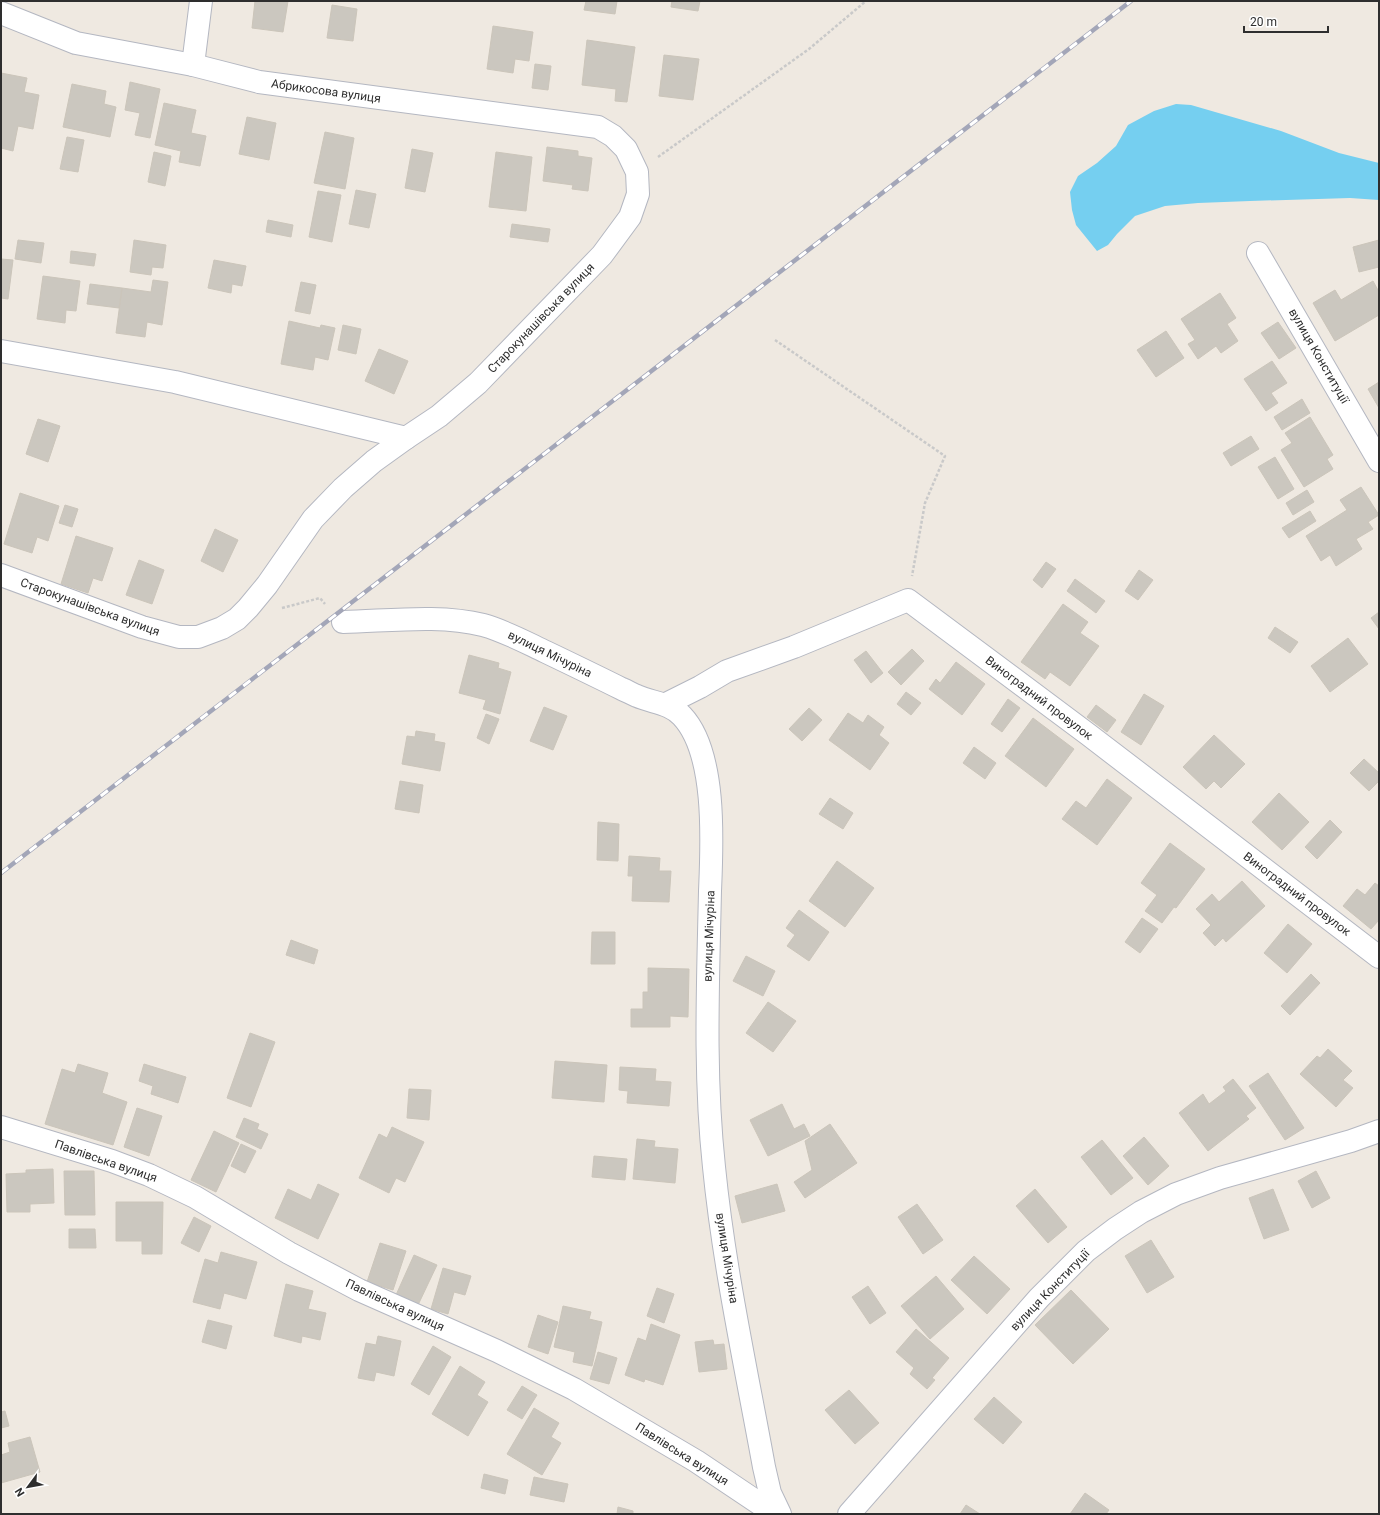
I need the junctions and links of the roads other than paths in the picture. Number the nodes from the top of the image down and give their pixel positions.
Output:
1 (201, 1) edge
2 (1, 13) edge
3 (193, 65) junction
4 (637, 172) joint
5 (1258, 253) dead end
6 (1, 351) edge
7 (406, 438) junction
8 (1379, 460) edge
9 (1, 575) edge
10 (343, 622) road end
11 (700, 687) junction
12 (666, 704) junction
13 (692, 730) junction
14 (1379, 957) edge
15 (1, 1127) edge
16 (1379, 1131) edge
17 (775, 1514) edge
18 (780, 1514) edge
19 (849, 1514) edge

1 - 3 street
2 - 3 street, Абрикосова вулиця
3 - 4 street, Абрикосова вулиця
4 - 7 street, Старокунашівська вулиця
5 - 8 street, вулиця Конституції
6 - 7 street
7 - 9 street, Старокунашівська вулиця
10 - 12 street, вулиця Мічуріна
11 - 12 street
11 - 13 street
11 - 14 street, Виноградний провулок
12 - 13 street, вулиця Мічуріна
13 - 18 street, вулиця Мічуріна
15 - 17 street, Павлівська вулиця
16 - 19 street, вулиця Конституції

